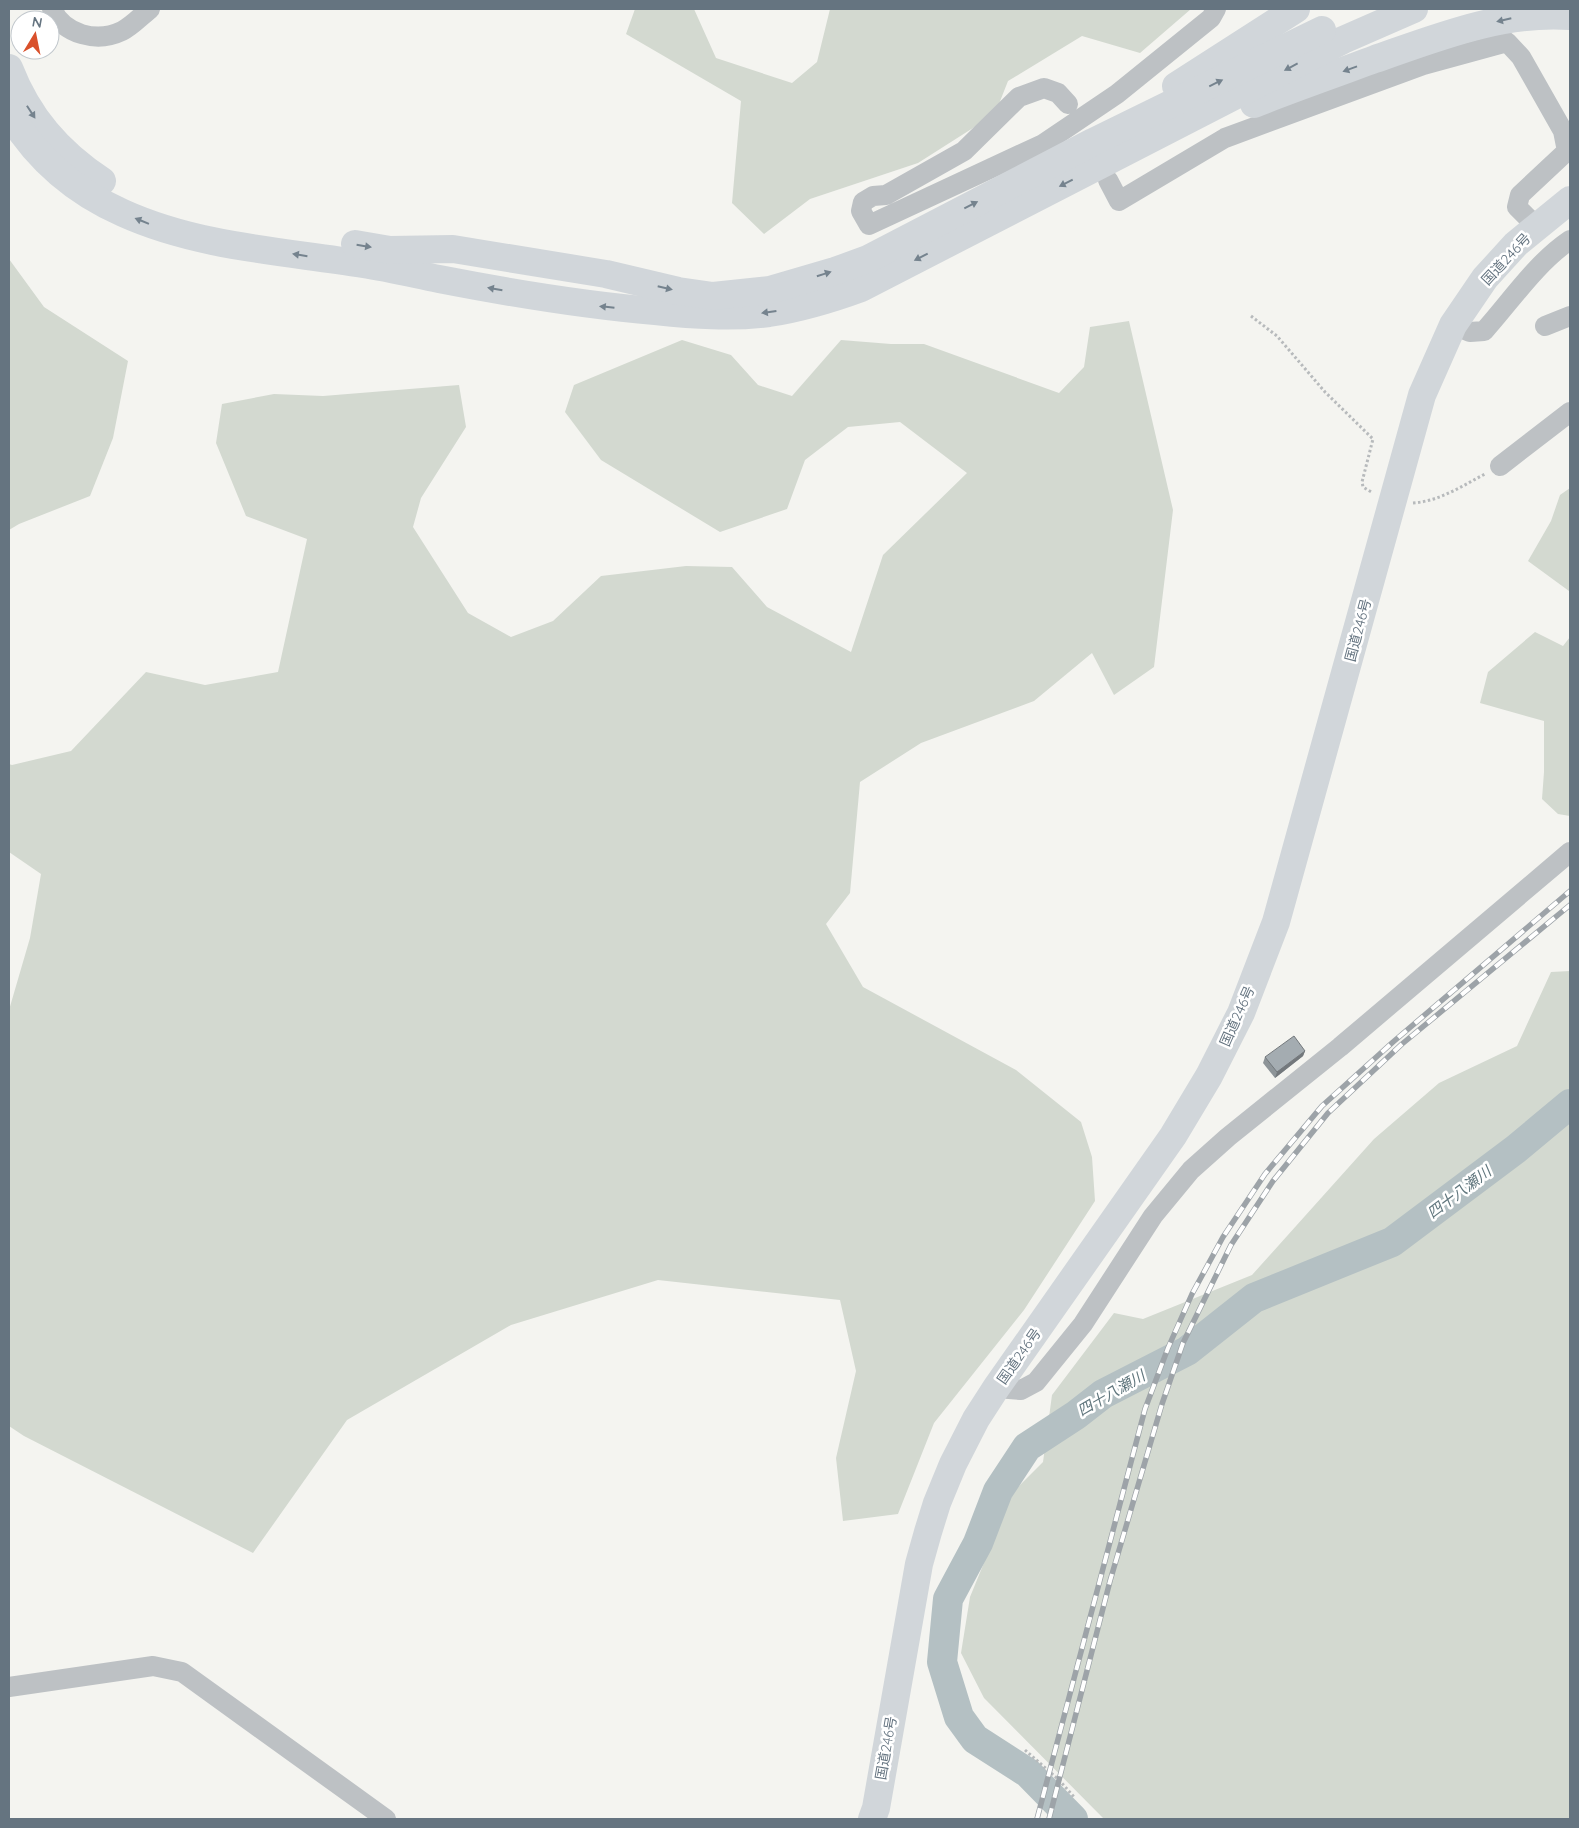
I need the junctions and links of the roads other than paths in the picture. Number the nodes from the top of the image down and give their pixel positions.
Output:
1 (52, 9) edge
2 (150, 9) edge
3 (1216, 9) edge
4 (1296, 9) edge
5 (1367, 9) edge
6 (1414, 9) edge
7 (1570, 16) edge
8 (9, 68) edge
9 (1068, 104) dead end
10 (9, 113) edge
11 (1104, 161) junction
12 (1570, 179) edge
13 (1570, 200) edge
14 (1570, 216) edge
15 (1528, 218) junction
16 (1570, 240) edge
17 (1516, 244) junction
18 (1485, 278) junction
19 (1570, 316) edge
20 (1453, 325) junction
21 (1546, 326) dead end
22 (1570, 412) edge
23 (1500, 466) road end
24 (1570, 852) edge
25 (996, 1388) junction
26 (9, 1687) edge
27 (386, 1819) edge
28 (872, 1819) edge

1 - 2 street
3 - 9 street
4 - 11 highway
11 -> 5 highway
6 -> 11 highway
7 -> 11 highway
8 -> 11 highway
11 -> 10 highway
11 - 15 street
12 - 15 highway
13 - 17 highway, 国道246号
14 - 18 highway
15 - 17 highway
16 - 20 street
17 - 18 highway, 国道246号
18 - 20 highway, 国道246号
19 - 21 street
20 - 25 highway, 国道246号
22 - 23 street
24 - 25 street
25 - 28 highway, 国道246号
26 - 27 street

